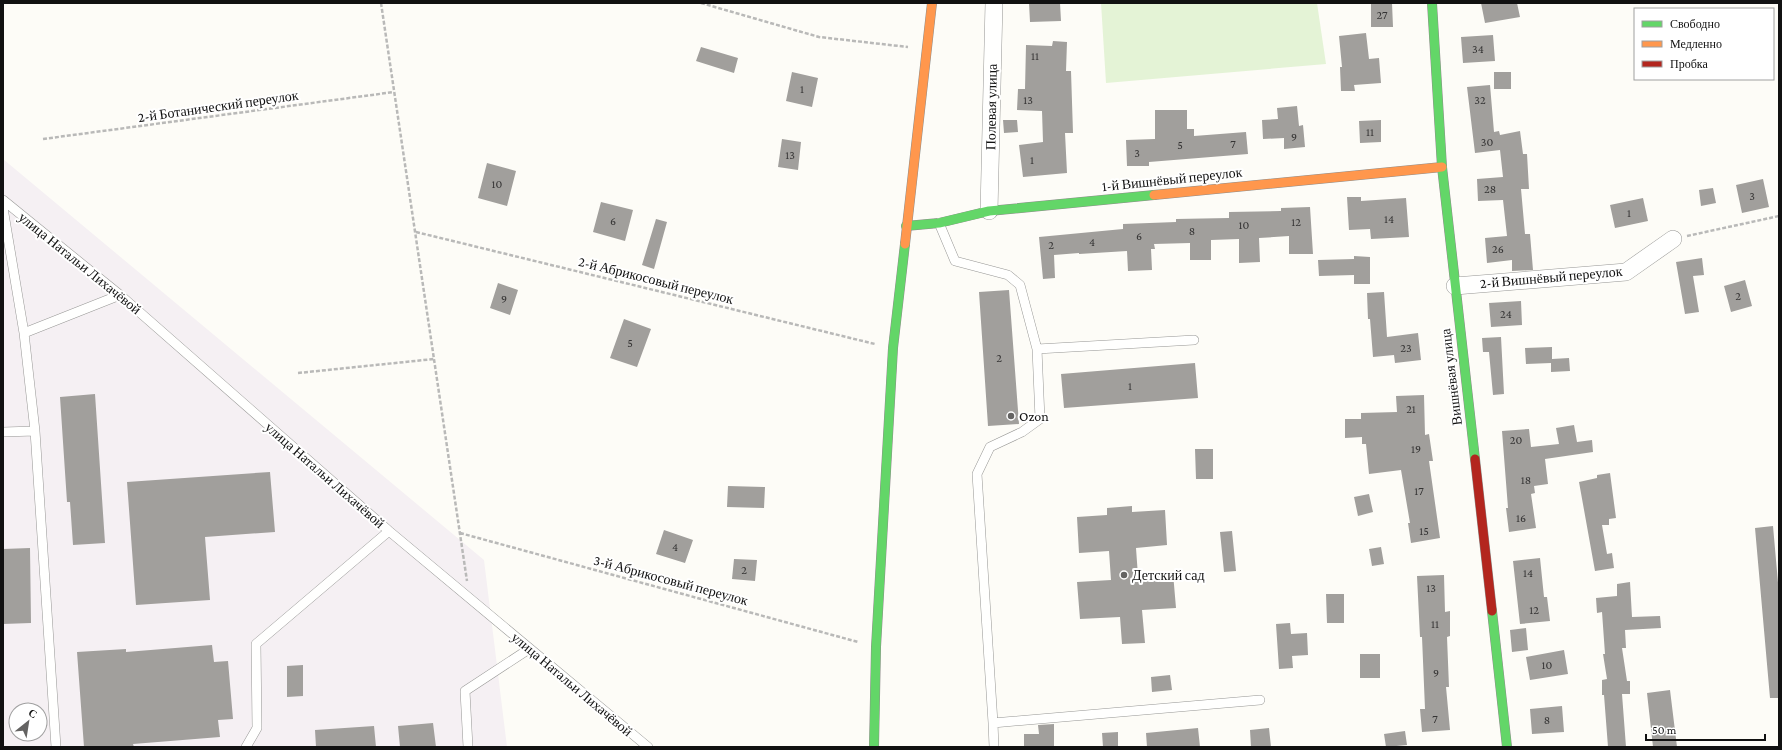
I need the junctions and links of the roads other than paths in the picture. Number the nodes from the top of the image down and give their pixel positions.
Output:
1 (932, 3) edge
2 (994, 3) edge
3 (1432, 3) edge
4 (1442, 167) junction
5 (3, 200) edge
6 (3, 208) edge
7 (989, 211) junction
8 (939, 223) junction
9 (906, 226) junction
10 (1673, 239) road end
11 (1455, 286) junction
12 (120, 294) junction
13 (24, 334) junction
14 (1194, 340) dead end
15 (1037, 349) junction
16 (35, 431) junction
17 (3, 432) edge
18 (389, 531) junction
19 (529, 649) junction
20 (1260, 700) dead end
21 (993, 723) junction
22 (56, 747) edge
23 (246, 747) edge
24 (468, 747) edge
25 (648, 747) edge
26 (874, 747) edge
27 (994, 747) edge
28 (1507, 747) edge

1 - 9 street
2 - 7 street, Полевая улица
3 - 4 street, Вишнёвая улица
4 - 7 street, 1-й Вишнёвый переулок
4 - 11 street, Вишнёвая улица
5 - 12 lane, улица Натальи Лихачёвой
6 - 13 lane
7 - 8 street, 1-й Вишнёвый переулок
8 - 9 street, 1-й Вишнёвый переулок
8 - 15 lane
9 - 26 street
10 - 11 street, 2-й Вишнёвый переулок
11 - 28 street, Вишнёвая улица
12 - 13 lane
12 - 18 lane, улица Натальи Лихачёвой
13 - 16 lane
14 - 15 lane
15 - 21 lane
16 - 17 lane
16 - 22 lane
18 - 19 lane, улица Натальи Лихачёвой
18 - 23 lane
19 - 24 lane
19 - 25 lane, улица Натальи Лихачёвой
20 - 21 lane
21 - 27 lane

